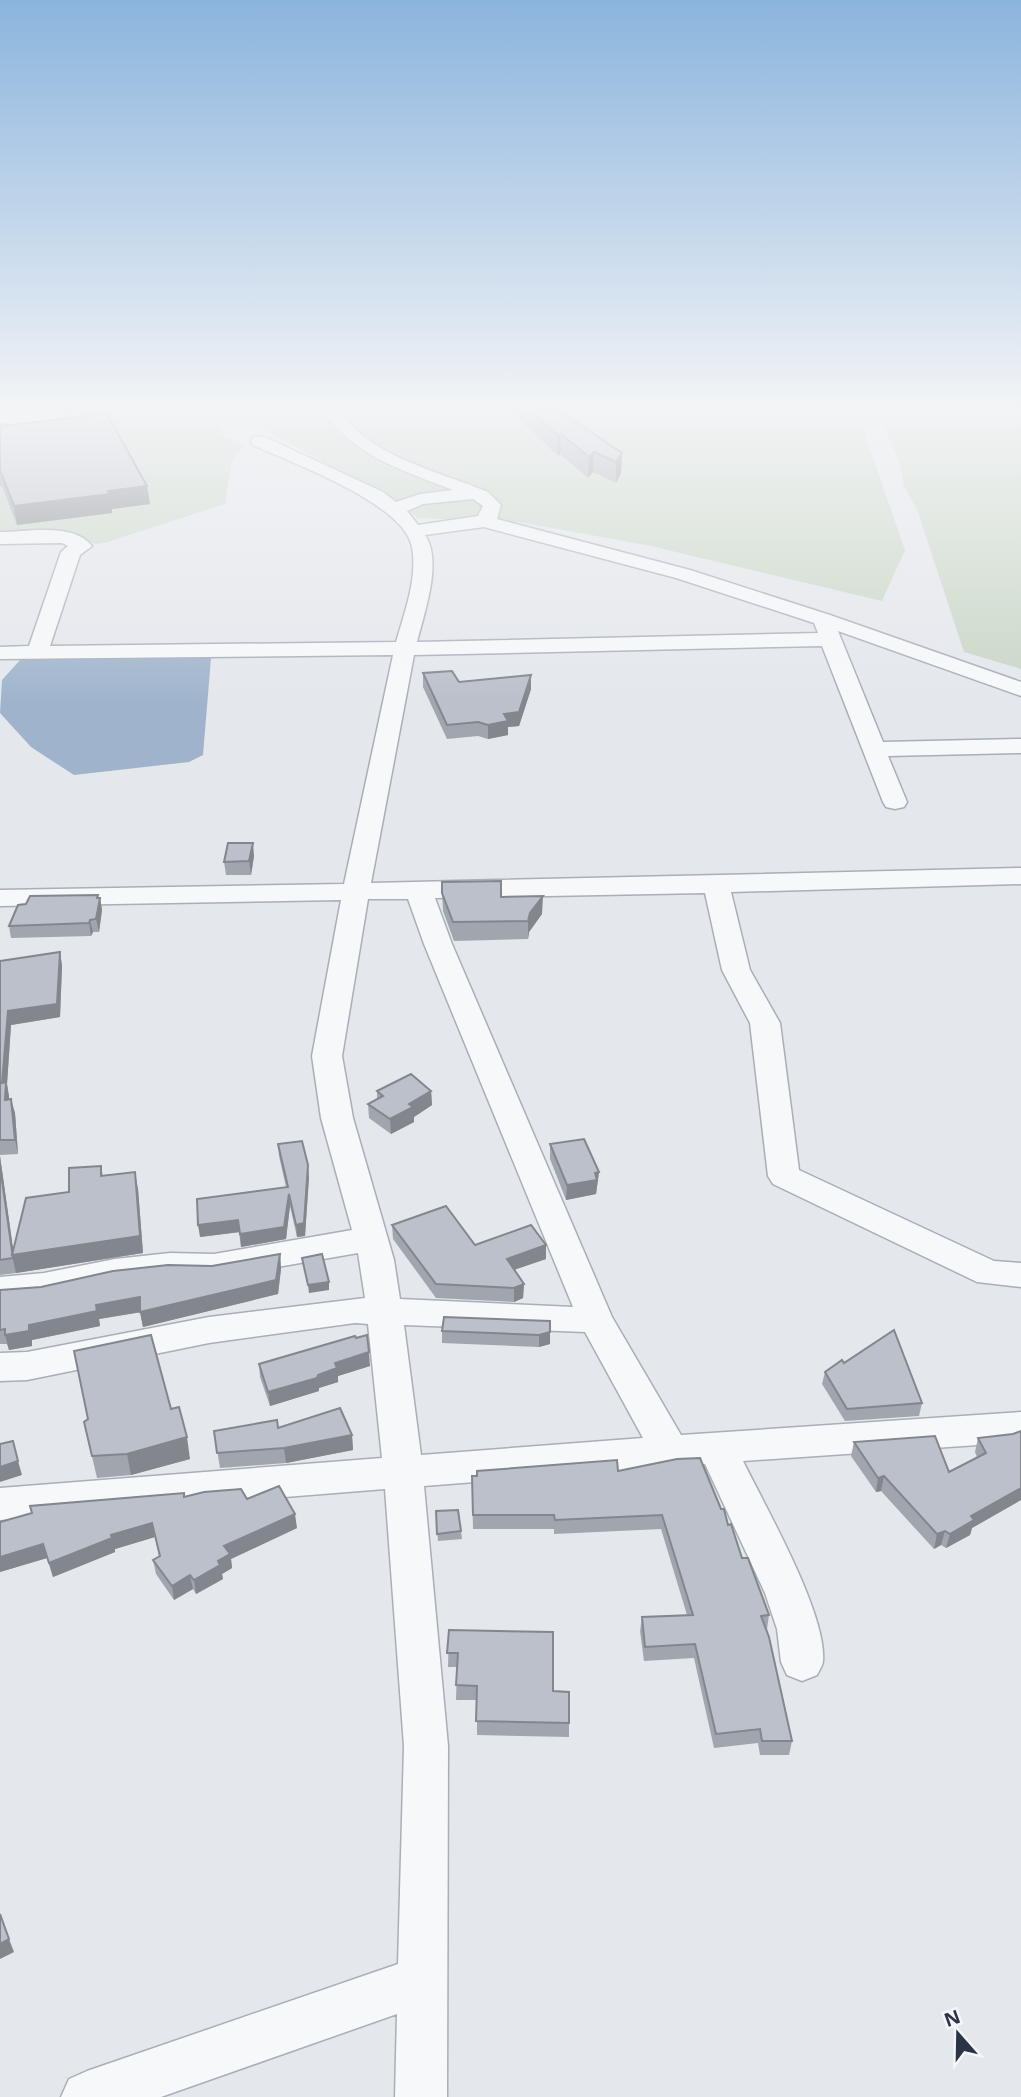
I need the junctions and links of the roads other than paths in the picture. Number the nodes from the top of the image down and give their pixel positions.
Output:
1 (393, 507) edge
2 (401, 507) edge
3 (493, 507) edge
4 (396, 509) junction
5 (484, 521) junction
6 (413, 531) junction
7 (0, 538) edge
8 (827, 629) junction
9 (405, 647) junction
10 (0, 653) edge
11 (37, 653) junction
12 (1021, 689) edge
13 (1021, 746) edge
14 (874, 749) junction
15 (895, 802) dead end
16 (1021, 876) edge
17 (716, 885) junction
18 (418, 889) junction
19 (356, 891) junction
20 (0, 898) edge
21 (371, 1240) junction
22 (1021, 1275) edge
23 (0, 1290) edge
24 (385, 1311) junction
25 (595, 1318) junction
26 (0, 1367) edge
27 (1021, 1427) edge
28 (717, 1448) junction
29 (670, 1451) junction
30 (404, 1472) junction
31 (0, 1504) edge
32 (803, 1662) dead end
33 (423, 1980) junction
34 (87, 2097) edge
35 (421, 2097) edge

1 - 4 street
2 - 4 street
3 - 5 street
4 - 6 street
5 - 6 street
5 - 8 street
6 - 9 street
7 - 11 street
8 - 9 street
8 - 12 street
8 - 14 street
9 - 11 street
9 - 19 street
10 - 11 street
13 - 14 street
14 - 15 street
16 - 17 street
17 - 18 street
17 - 22 street
18 - 19 street
18 - 25 street
19 - 20 street
19 - 21 street
21 - 23 street
21 - 24 street
24 - 25 street
24 - 26 street
24 - 30 street
25 - 29 street
27 - 28 street
28 - 29 street
28 - 32 street
29 - 30 street
30 - 31 street
30 - 33 street
33 - 34 street
33 - 35 street

